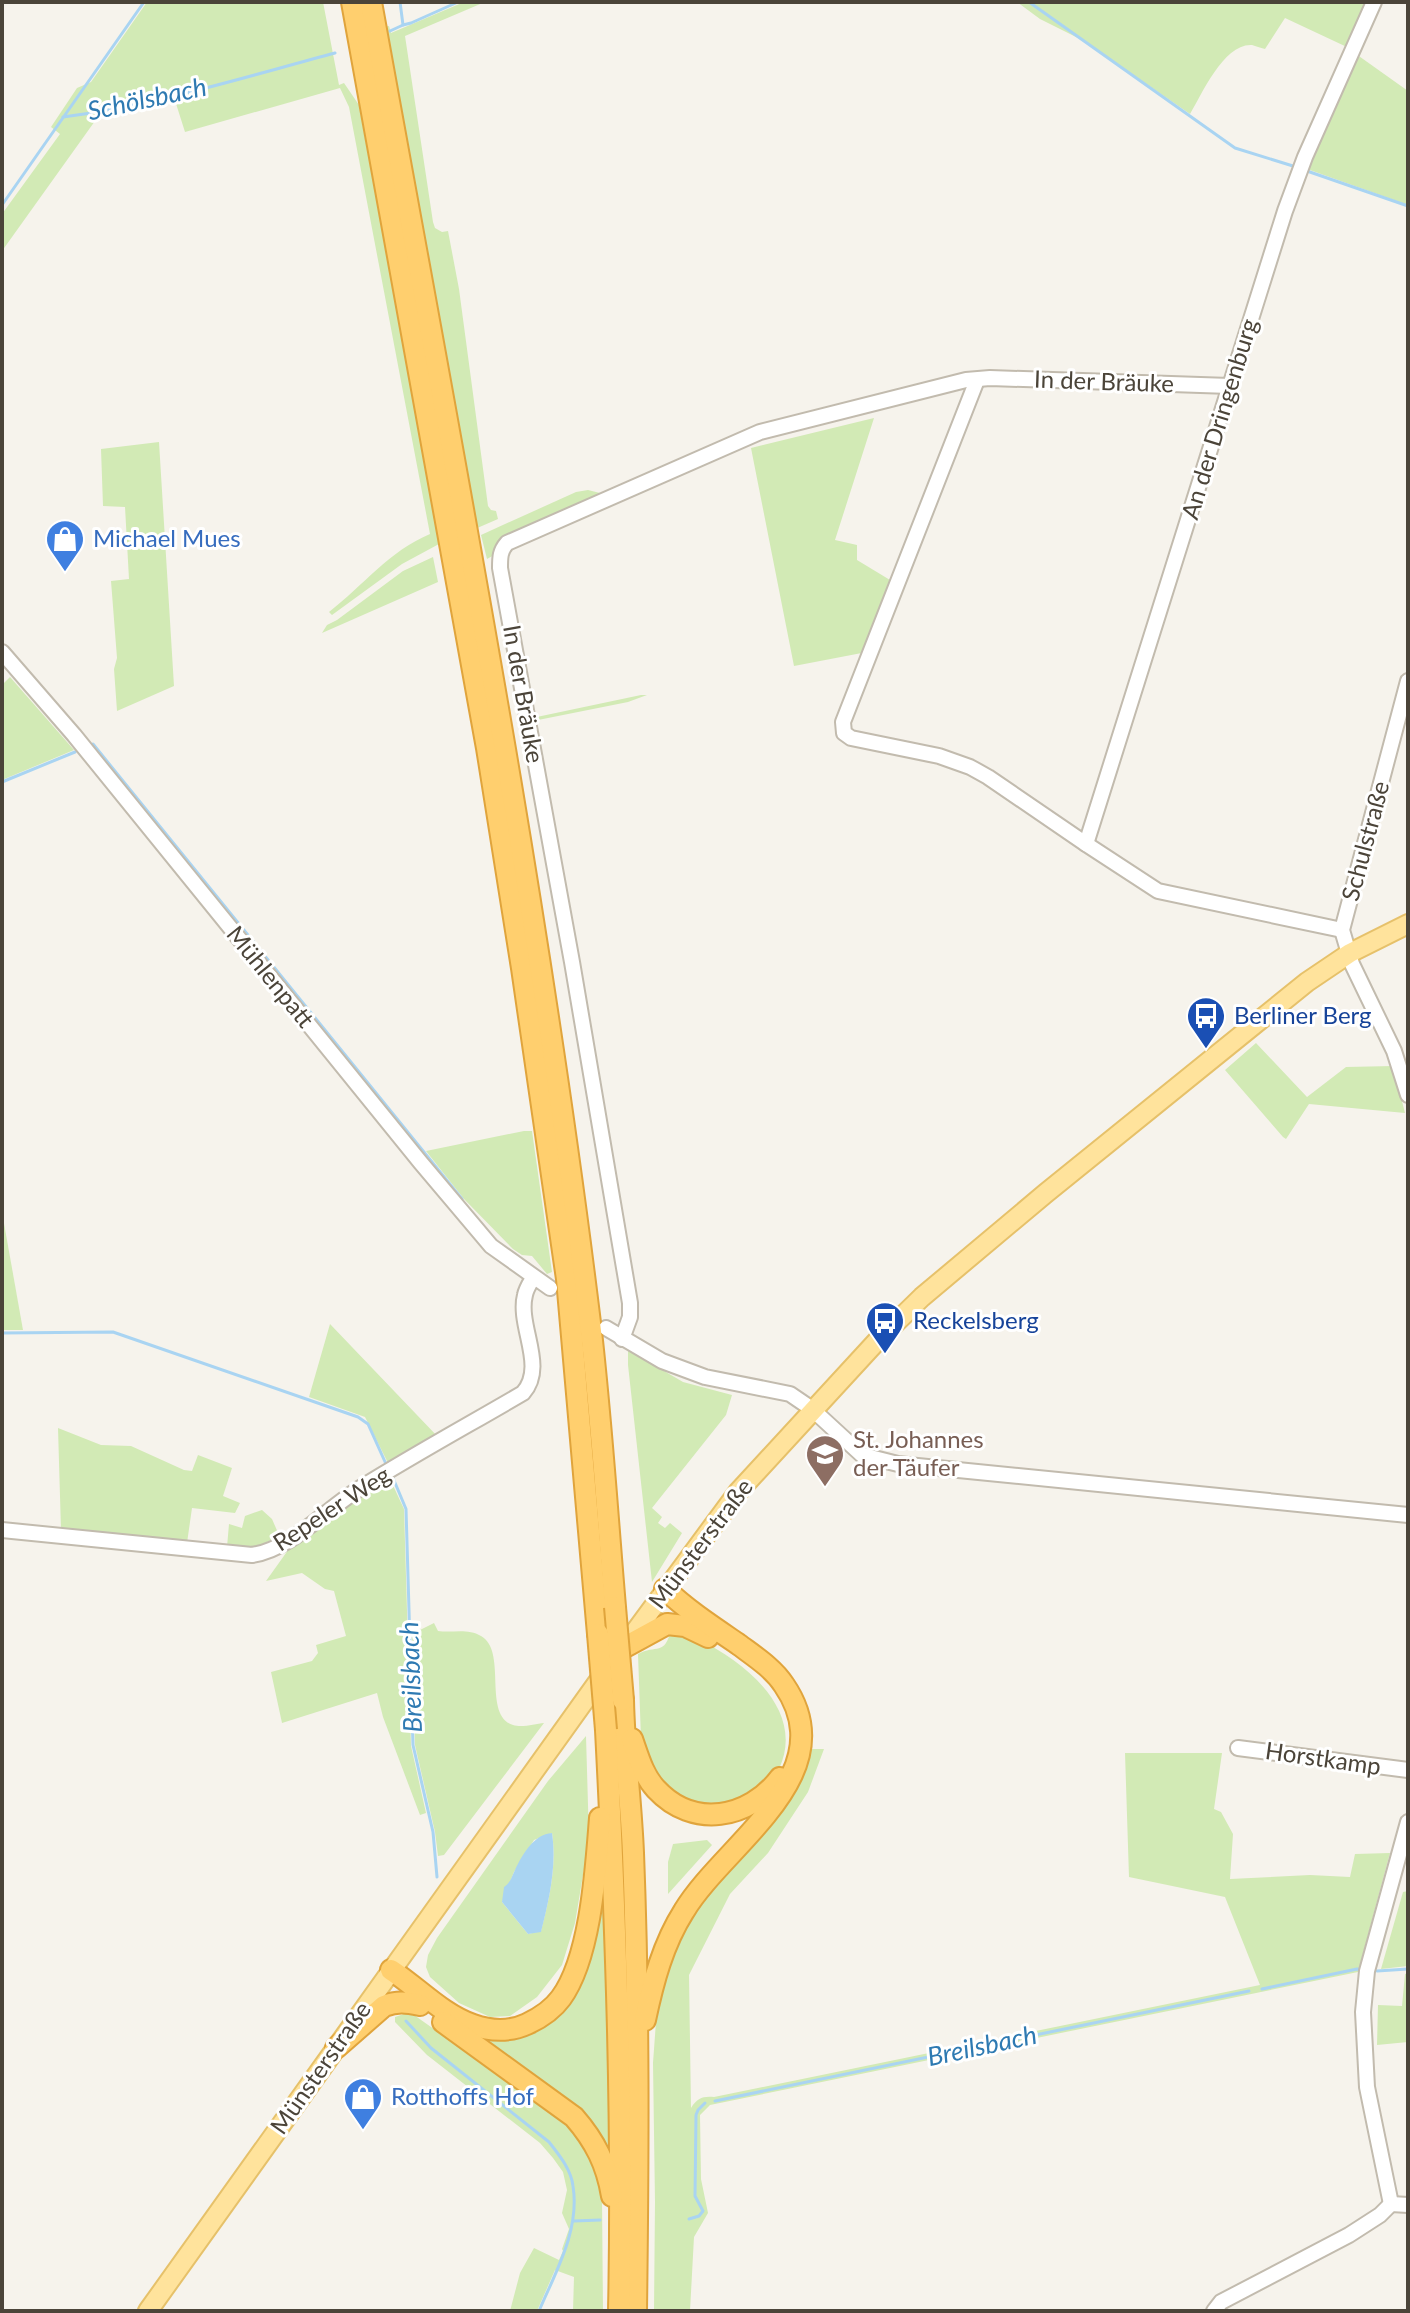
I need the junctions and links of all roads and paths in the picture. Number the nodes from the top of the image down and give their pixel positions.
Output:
1 (352, 2) edge
2 (371, 2) edge
3 (1374, 2) edge
4 (977, 380) junction
5 (1230, 386) junction
6 (2, 652) edge
7 (1408, 681) edge
8 (1086, 844) junction
9 (1408, 924) edge
10 (1342, 930) junction
11 (1350, 953) junction
12 (1408, 1095) edge
13 (533, 1278) junction
14 (550, 1288) dead end
15 (606, 1328) dead end
16 (622, 1339) junction
17 (812, 1409) junction
18 (1408, 1515) edge
19 (2, 1530) edge
20 (661, 1595) junction
21 (708, 1637) junction
22 (623, 1648) junction
23 (623, 1706) junction
24 (606, 1736) junction
25 (1238, 1748) dead end
26 (1408, 1770) edge
27 (1408, 1822) edge
28 (387, 1976) junction
29 (420, 2005) junction
30 (336, 2048) junction
31 (638, 2055) junction
32 (1391, 2204) junction
33 (1408, 2205) edge
34 (620, 2244) junction
35 (148, 2311) edge
36 (619, 2311) edge
37 (636, 2311) edge
38 (1214, 2311) edge

1 - 24 highway, bridge
2 - 23 highway, bridge
3 - 5 street, An der Dringenburg
4 - 5 street, In der Bräuke
4 - 8 street
4 - 16 street, In der Bräuke
5 - 8 street, An der Dringenburg
6 - 13 street, Mühlenpatt
7 - 10 street, Schulstraße
8 - 10 street
9 - 11 main road, Münsterstraße
10 - 11 street, Schulstraße
11 - 12 street, Schulstraße
11 - 17 main road, Münsterstraße
13 - 14 street, Mühlenpatt
13 - 19 street, Repeler Weg
15 - 16 street
16 - 17 street
17 - 18 street
17 - 20 main road, Münsterstraße
20 - 21 highway
20 - 22 main road, Münsterstraße
20 - 31 highway
21 - 22 highway
21 - 23 highway
22 - 28 main road, Münsterstraße
23 - 31 highway
24 - 28 highway
24 - 34 highway
25 - 26 street, Horstkamp
27 - 32 street
28 - 29 highway
28 - 30 main road, Münsterstraße
29 - 30 highway
29 - 34 highway
30 - 35 main road, Münsterstraße
31 - 37 highway
32 - 33 street
32 - 38 street
34 - 36 highway

